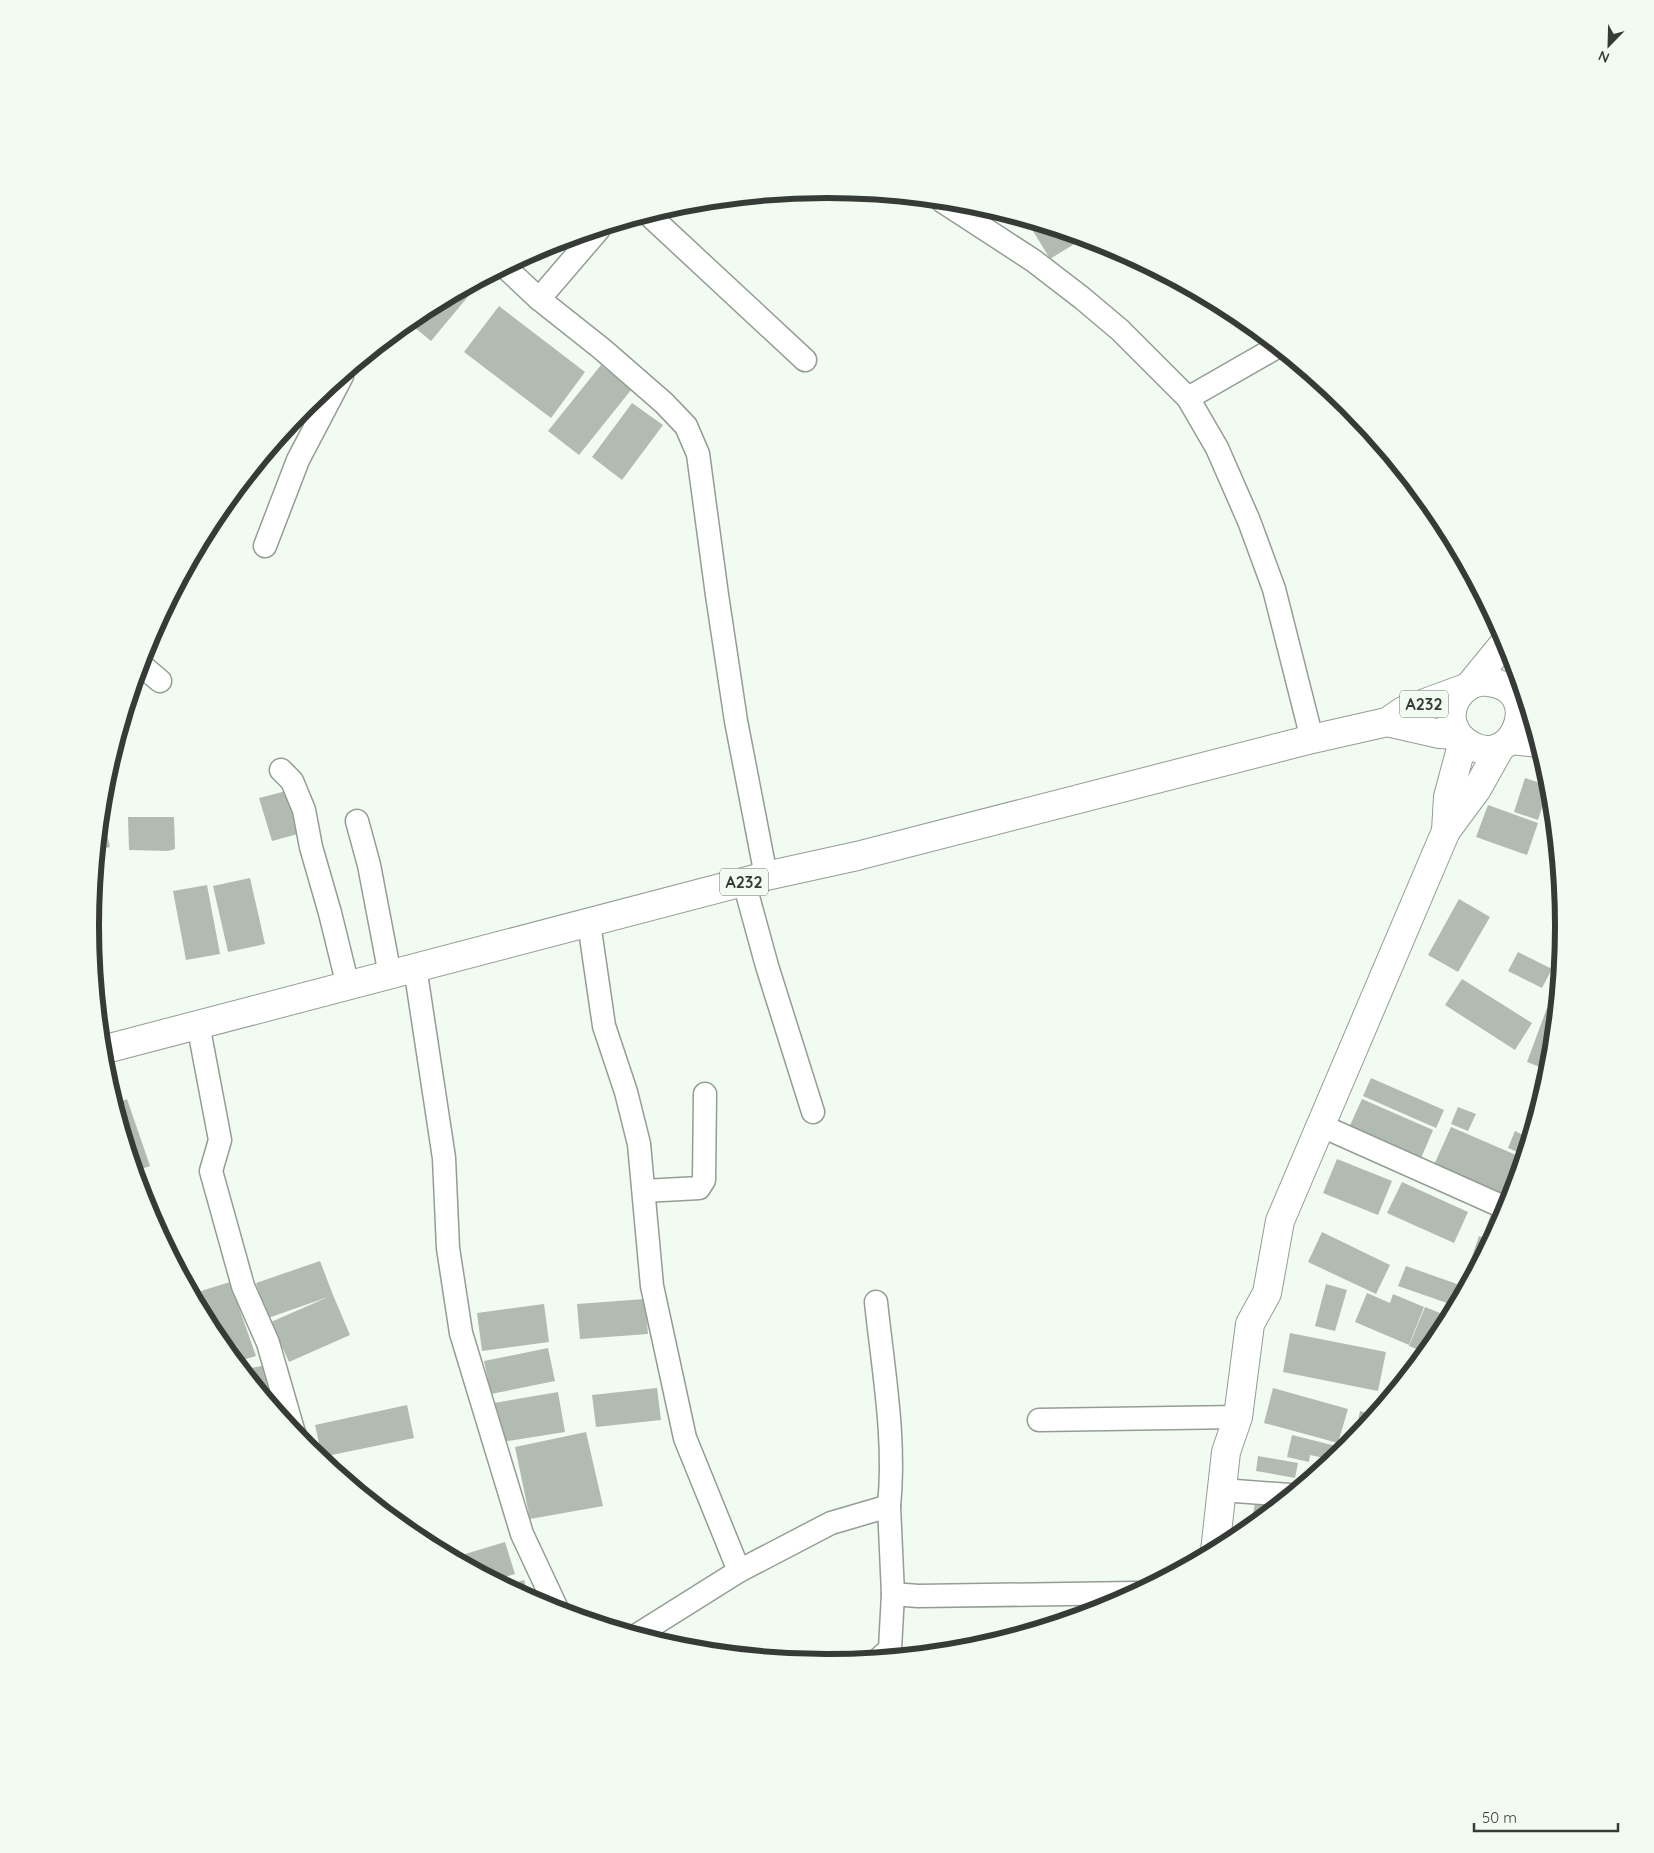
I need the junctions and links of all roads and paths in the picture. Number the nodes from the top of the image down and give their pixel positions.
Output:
1 (955, 210) edge
2 (654, 219) edge
3 (592, 237) edge
4 (509, 271) edge
5 (539, 300) junction
6 (1271, 350) edge
7 (805, 360) dead end
8 (1188, 398) junction
9 (313, 411) edge
10 (265, 546) dead end
11 (1500, 648) edge
12 (146, 669) edge
13 (160, 681) dead end
14 (1467, 687) junction
15 (1518, 696) edge
16 (1520, 703) edge
17 (1387, 722) junction
18 (1460, 738) junction
19 (1312, 739) junction
20 (1531, 743) edge
21 (1505, 744) junction
22 (281, 770) dead end
23 (357, 821) dead end
24 (1446, 831) junction
25 (755, 879) junction
26 (589, 923) junction
27 (402, 971) junction
28 (348, 986) junction
29 (198, 1024) junction
30 (109, 1048) edge
31 (705, 1094) dead end
32 (813, 1112) dead end
33 (1322, 1126) junction
34 (644, 1191) junction
35 (1500, 1205) edge
36 (876, 1302) dead end
37 (1238, 1417) junction
38 (290, 1418) edge
39 (1039, 1420) dead end
40 (1222, 1490) junction
41 (1282, 1494) edge
42 (889, 1506) junction
43 (1216, 1542) edge
44 (739, 1571) junction
45 (1119, 1593) edge
46 (894, 1594) junction
47 (553, 1601) edge
48 (643, 1631) edge
49 (887, 1652) edge

1 - 8 street
2 - 7 street
3 - 5 street
4 - 5 street
5 - 25 street
6 - 8 street
8 - 19 street
9 - 10 street
11 - 14 main road
12 - 13 street
14 - 15 main road
14 - 17 main road, A232
14 - 18 main road
16 - 21 main road
17 - 18 main road, A232
17 - 19 main road, A232
18 - 21 main road
18 - 24 main road
19 - 25 main road, A232
20 - 21 main road
21 - 24 main road
22 - 28 street
23 - 27 street
24 - 33 main road
25 - 26 main road, A232
25 - 32 street
26 - 27 main road, A232
26 - 34 street
27 - 28 main road, A232
27 - 47 street
28 - 29 main road, A232
29 - 30 main road, A232
29 - 38 street
31 - 34 street
33 - 35 street
33 - 37 main road
34 - 44 street
36 - 42 street
37 - 39 street
37 - 40 main road
40 - 41 street
40 - 43 main road
42 - 44 street
42 - 46 street
44 - 48 street
45 - 46 street
46 - 49 street

